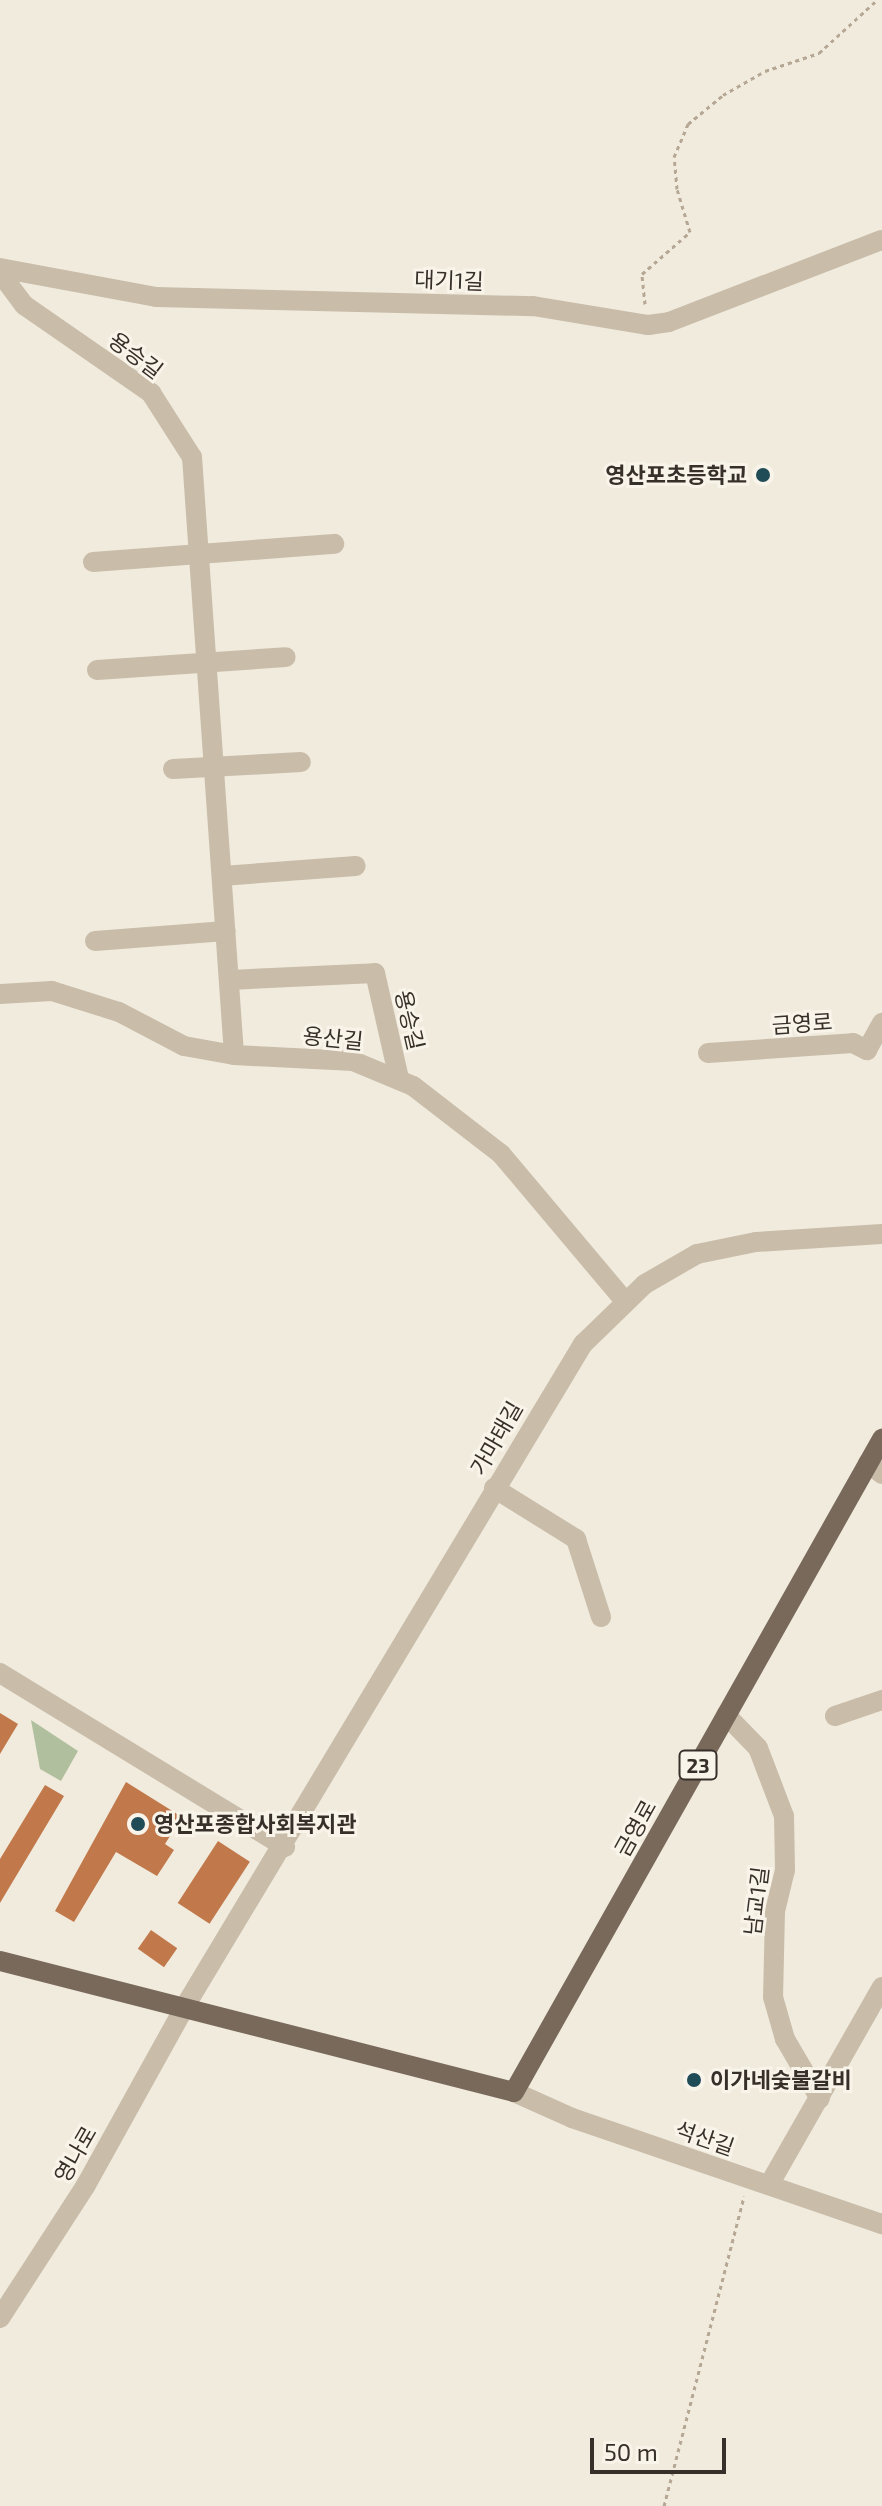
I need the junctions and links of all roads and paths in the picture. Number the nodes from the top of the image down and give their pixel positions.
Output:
1 (877, 0) edge
2 (882, 240) edge
3 (0, 271) edge
4 (648, 325) junction
5 (334, 544) dead end
6 (201, 555) junction
7 (93, 562) dead end
8 (286, 657) dead end
9 (208, 662) junction
10 (97, 670) dead end
11 (301, 762) dead end
12 (215, 767) junction
13 (173, 769) dead end
14 (356, 866) dead end
15 (222, 876) junction
16 (226, 931) junction
17 (95, 941) dead end
18 (229, 980) junction
19 (0, 994) edge
20 (882, 1023) edge
21 (708, 1053) dead end
22 (234, 1055) junction
23 (399, 1079) junction
24 (882, 1234) edge
25 (624, 1300) junction
26 (882, 1439) edge
27 (875, 1468) edge
28 (494, 1488) junction
29 (601, 1617) dead end
30 (0, 1673) edge
31 (882, 1700) edge
32 (726, 1715) junction
33 (835, 1716) dead end
34 (285, 1847) junction
35 (0, 1961) edge
36 (879, 1996) edge
37 (184, 2008) junction
38 (514, 2092) junction
39 (820, 2099) junction
40 (748, 2178) junction
41 (769, 2185) junction
42 (882, 2224) edge
43 (0, 2318) edge
44 (664, 2506) edge

1 - 4 path
2 - 4 street, 대기1길
3 - 4 street, 대기1길
3 - 6 street, 용승길
5 - 6 street
6 - 7 street
6 - 9 street, 용승길
8 - 9 street
9 - 10 street
9 - 12 street, 용승길
11 - 12 street
12 - 13 street
12 - 15 street, 용승길
14 - 15 street
15 - 16 street, 용승길
16 - 17 street
16 - 18 street, 용승길
18 - 22 street, 용승길
18 - 23 street, 용승길
19 - 22 street, 용산길
20 - 21 street, 금영로
22 - 23 street, 용산길
23 - 25 street, 용산길
24 - 25 street, 가마태길
25 - 28 street, 가마태길
26 - 27 main road, 금영로 / 23
27 - 32 main road, 금영로 / 23
28 - 29 street
28 - 34 street, 가마태길
30 - 34 street
31 - 33 street
32 - 38 main road, 금영로 / 23
32 - 39 street, 남교1길
34 - 37 street, 가마태길
35 - 37 main road
36 - 39 street
37 - 38 main road
37 - 43 street, 영나로
38 - 40 street, 석산길
39 - 41 street
40 - 41 street, 석산길
40 - 44 path
41 - 42 street, 석산길

